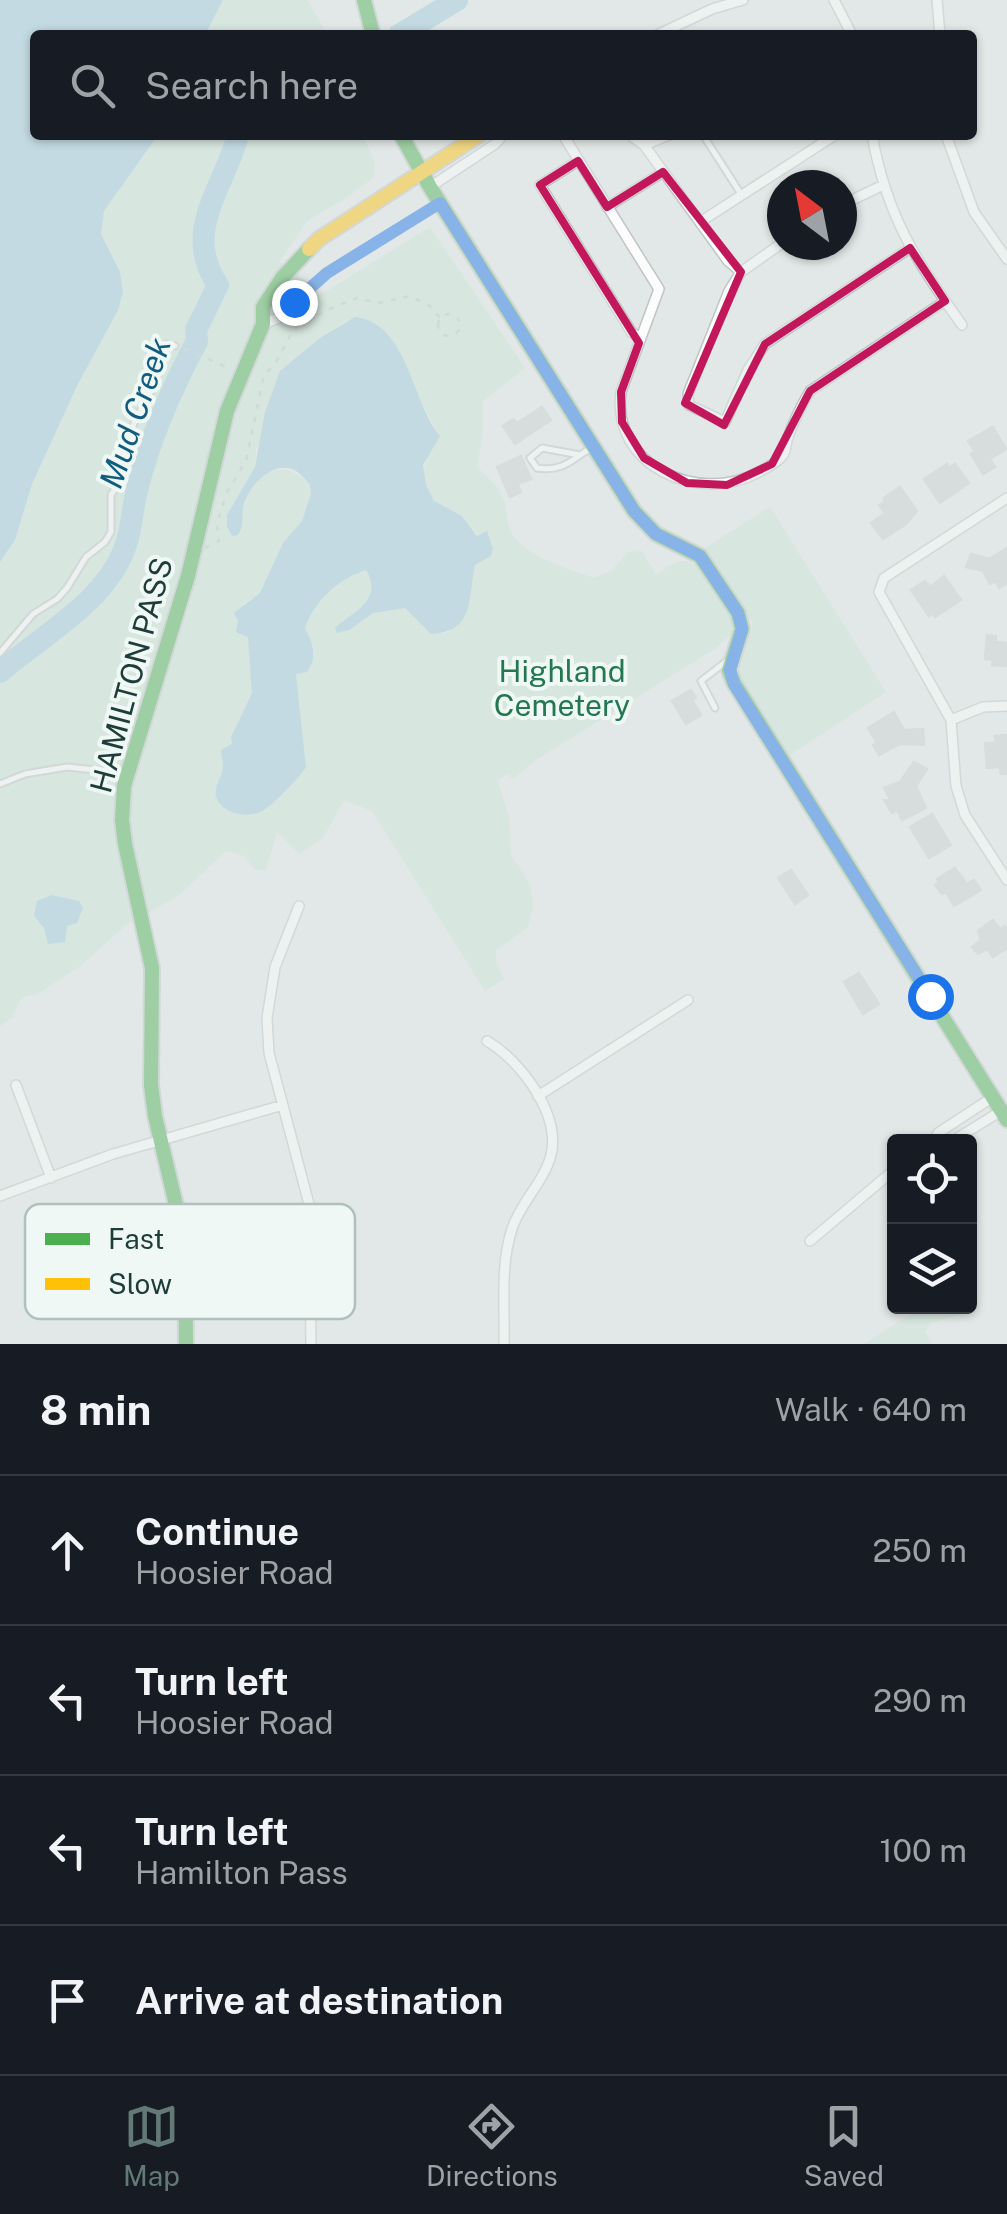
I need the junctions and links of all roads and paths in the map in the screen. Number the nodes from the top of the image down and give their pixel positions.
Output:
1 (364, 0) edge
2 (743, 0) edge
3 (834, 0) edge
4 (938, 0) edge
5 (372, 30) edge
6 (668, 30) edge
7 (849, 30) edge
8 (940, 30) edge
9 (403, 140) edge
10 (471, 140) edge
11 (499, 140) edge
12 (566, 140) edge
13 (643, 140) edge
14 (706, 140) edge
15 (827, 140) edge
16 (873, 140) edge
17 (948, 140) edge
18 (578, 161) junction
19 (420, 171) junction
20 (663, 172) junction
21 (883, 184) junction
22 (430, 188) junction
23 (741, 194) junction
24 (857, 198) edge
25 (440, 203) junction
26 (607, 207) junction
27 (700, 222) junction
28 (910, 248) junction
29 (767, 254) edge
30 (1007, 259) edge
31 (741, 272) junction
32 (945, 301) junction
33 (440, 318) junction
34 (262, 324) junction
35 (962, 325) dead end
36 (641, 338) junction
37 (175, 346) joint
38 (205, 358) dead end
39 (587, 450) junction
40 (1007, 498) edge
41 (194, 547) junction
42 (0, 653) edge
43 (731, 659) junction
44 (1007, 706) edge
45 (715, 708) dead end
46 (950, 720) junction
47 (127, 773) junction
48 (0, 784) edge
49 (1007, 880) edge
50 (300, 906) dead end
51 (688, 1000) dead end
52 (487, 1041) dead end
53 (16, 1085) dead end
54 (538, 1096) junction
55 (283, 1105) junction
56 (1000, 1110) edge
57 (938, 1134) edge
58 (962, 1134) edge
59 (160, 1140) junction
60 (887, 1176) edge
61 (50, 1178) junction
62 (0, 1196) edge
63 (175, 1204) edge
64 (309, 1204) edge
65 (810, 1241) dead end
66 (186, 1319) edge
67 (311, 1319) edge
68 (186, 1344) edge
69 (311, 1344) edge
70 (504, 1344) edge

1 - 5 street
2 - 6 street
3 - 7 street
4 - 8 street
9 - 19 street
10 - 19 street, HAMILTON PASS
11 - 22 street
12 - 18 street
13 - 20 street
14 - 23 lane
15 - 23 street
16 - 21 street
17 - 30 street
18 - 26 street
18 - 36 street
19 - 22 street
19 - 34 street, HAMILTON PASS
20 - 26 street
20 - 27 street
21 - 24 street
21 - 28 street
22 - 25 street
23 - 27 street
25 - 34 street
25 - 39 street
26 - 36 street
27 - 31 street
28 - 31 street
28 - 32 street
29 - 31 street
32 - 35 street
32 - 36 street
33 - 33 path
33 - 41 path
34 - 41 street, HAMILTON PASS
37 - 38 path
37 - 42 lane
39 - 39 lane
39 - 43 street
40 - 46 street
41 - 47 street, HAMILTON PASS
43 - 45 lane
43 - 56 street
44 - 46 street
46 - 49 street
47 - 48 lane
47 - 59 street, HAMILTON PASS
50 - 55 street
51 - 54 street
52 - 54 street
53 - 61 street
54 - 70 street
55 - 59 street
55 - 64 street
56 - 57 street
56 - 58 street
59 - 61 street
59 - 63 street, HAMILTON PASS
60 - 65 street
61 - 62 street
66 - 68 street, HAMILTON PASS
67 - 69 street

